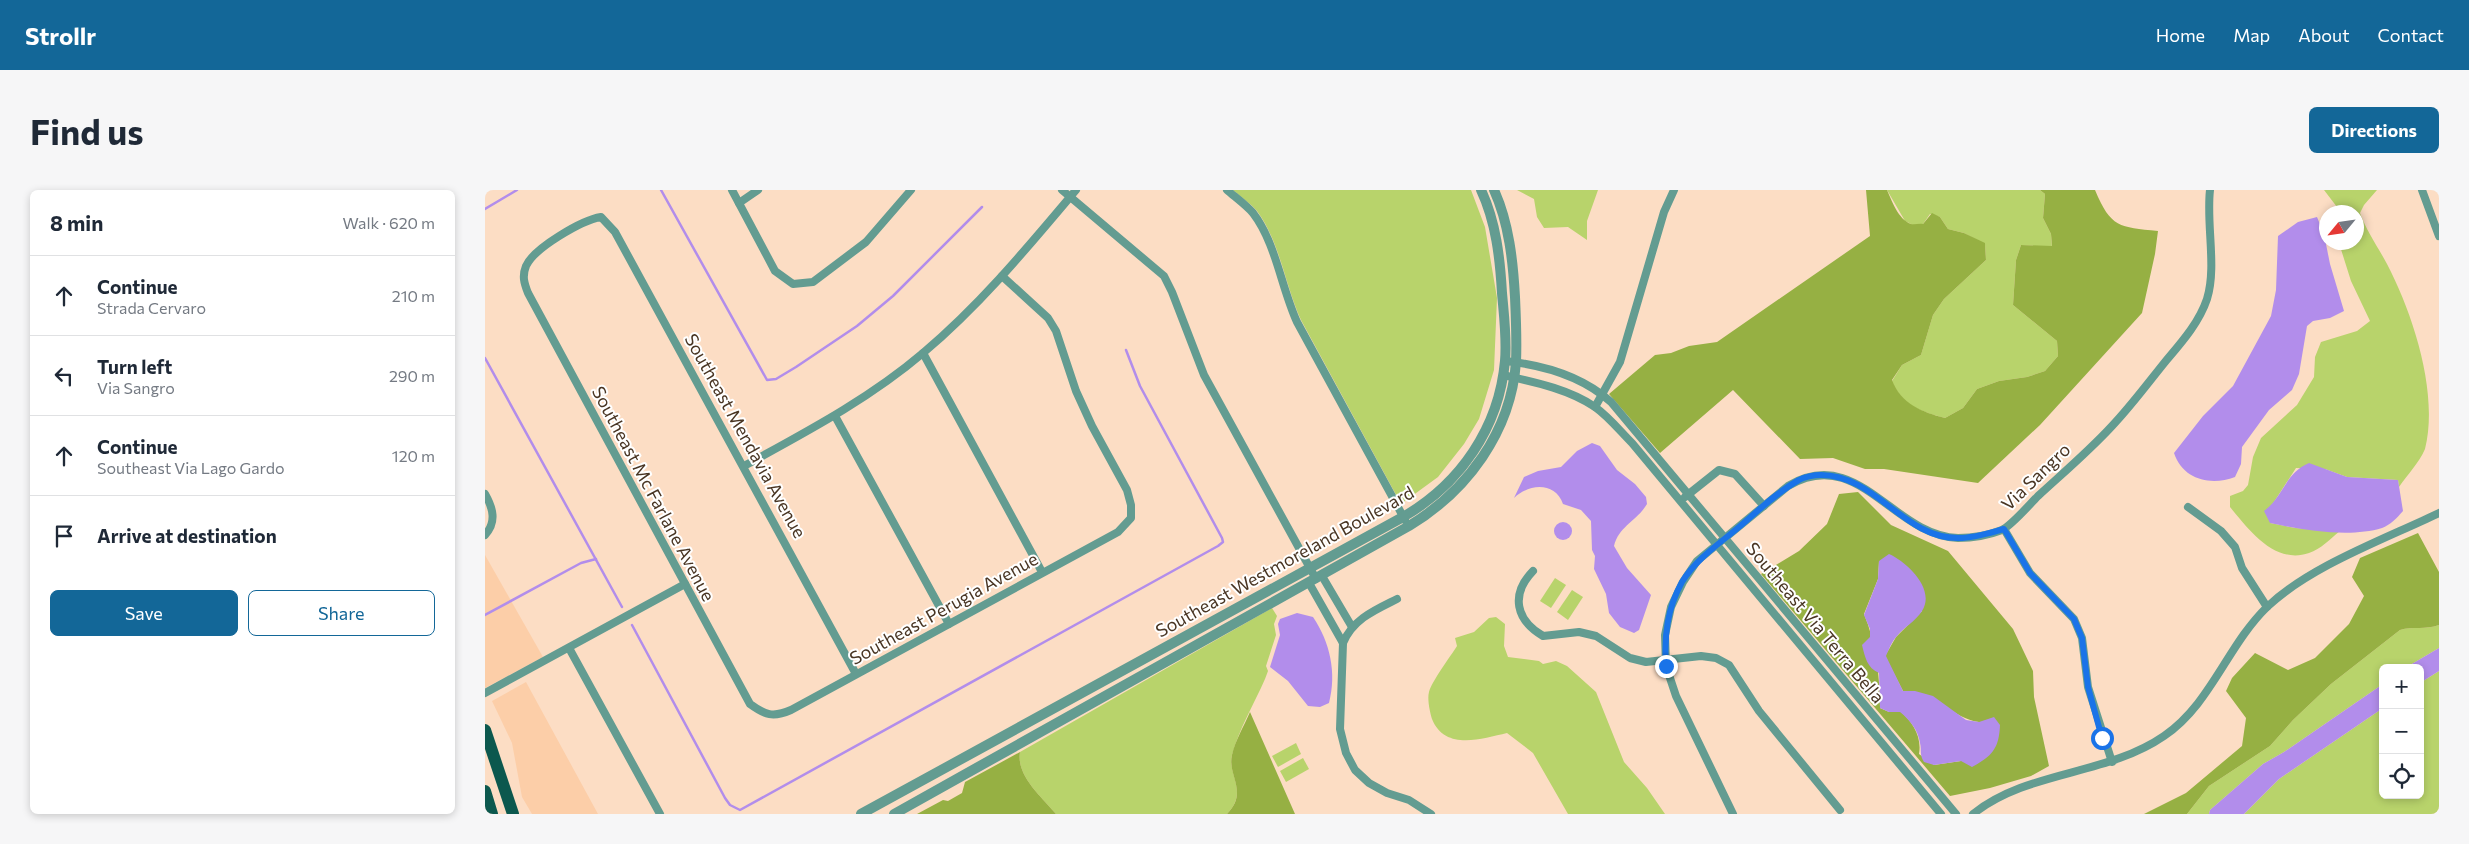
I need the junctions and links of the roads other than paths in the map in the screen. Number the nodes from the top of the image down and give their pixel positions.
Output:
1 (732, 190) edge
2 (758, 190) edge
3 (911, 190) edge
4 (1062, 190) edge
5 (1076, 190) edge
6 (1227, 190) edge
7 (1481, 190) edge
8 (1494, 190) edge
9 (1674, 190) edge
10 (2210, 190) edge
11 (2422, 190) edge
12 (1070, 197) junction
13 (739, 204) junction
14 (601, 217) joint
15 (2439, 236) edge
16 (1002, 276) junction
17 (923, 353) junction
18 (1505, 361) junction
19 (1516, 362) junction
20 (1503, 375) junction
21 (1514, 377) junction
22 (1602, 394) junction
23 (1595, 407) junction
24 (835, 416) junction
25 (745, 466) junction
26 (485, 494) edge
27 (1689, 494) junction
28 (1680, 501) junction
29 (1764, 506) junction
30 (2188, 507) dead end
31 (2439, 513) edge
32 (1406, 522) junction
33 (2004, 529) junction
34 (485, 535) edge
35 (1725, 539) junction
36 (1716, 546) junction
37 (1310, 568) junction
38 (1533, 571) dead end
39 (1042, 572) junction
40 (1316, 579) junction
41 (685, 584) junction
42 (1397, 599) dead end
43 (2267, 607) junction
44 (949, 624) junction
45 (1353, 627) junction
46 (1343, 643) junction
47 (569, 648) junction
48 (1666, 660) junction
49 (856, 674) junction
50 (485, 693) edge
51 (766, 715) joint
52 (485, 730) edge
53 (485, 750) edge
54 (2112, 762) junction
55 (485, 791) edge
56 (1840, 810) dead end
57 (513, 813) edge
58 (492, 814) edge
59 (660, 814) edge
60 (861, 814) edge
61 (894, 814) edge
62 (1431, 814) edge
63 (1733, 814) edge
64 (1941, 814) edge
65 (1956, 814) edge
66 (1973, 814) edge

1 - 13 street
2 - 13 street
3 - 13 street
4 - 12 street
5 - 12 street
6 - 32 street
7 - 18 street, Southeast Westmoreland Boulevard
8 - 19 street, Southeast Westmoreland Boulevard
9 - 22 street
10 - 33 street, Via Sangro
11 - 15 street
12 - 16 street
12 - 37 street
14 - 25 street, Southeast Mendavia Avenue
14 - 41 street, Southeast Mc Farlane Avenue
16 - 17 street
16 - 39 street, Southeast Perugia Avenue
17 - 24 street
17 - 39 street
18 - 19 street, Southeast Via Terra Bella
18 - 20 street, Southeast Westmoreland Boulevard
19 - 21 street, Southeast Westmoreland Boulevard
19 - 22 street, Southeast Via Terra Bella
20 - 21 street, Southeast Via Terra Bella
20 - 32 street, Southeast Westmoreland Boulevard
21 - 23 street, Southeast Via Terra Bella
21 - 32 street, Southeast Westmoreland Boulevard
22 - 23 street
22 - 27 street, Southeast Via Terra Bella
23 - 28 street, Southeast Via Terra Bella
24 - 25 street
24 - 44 street
25 - 49 street, Southeast Mendavia Avenue
26 - 34 street
27 - 28 street
27 - 29 street
27 - 35 street, Southeast Via Terra Bella
28 - 36 street, Southeast Via Terra Bella
29 - 33 street, Via Sangro
29 - 35 street, Via Sangro
30 - 43 street
31 - 43 street
32 - 37 street, Southeast Westmoreland Boulevard
32 - 40 street, Southeast Westmoreland Boulevard
33 - 54 street
35 - 36 street, Via Sangro
35 - 65 street, Southeast Via Terra Bella
36 - 48 street, Via Sangro
36 - 64 street, Southeast Via Terra Bella
37 - 40 street
37 - 60 street, Southeast Westmoreland Boulevard
38 - 48 street
39 - 44 street, Southeast Perugia Avenue
40 - 45 street
40 - 46 street
40 - 61 street, Southeast Westmoreland Boulevard
41 - 47 street
41 - 51 street, Southeast Mc Farlane Avenue
42 - 45 street
43 - 54 street
44 - 49 street, Southeast Perugia Avenue
45 - 46 street
46 - 62 street
47 - 50 street
47 - 59 street
48 - 56 street
48 - 63 street, Via Sangro
49 - 51 street, Southeast Perugia Avenue
52 - 57 main road
53 - 57 main road
54 - 66 street
55 - 58 main road

